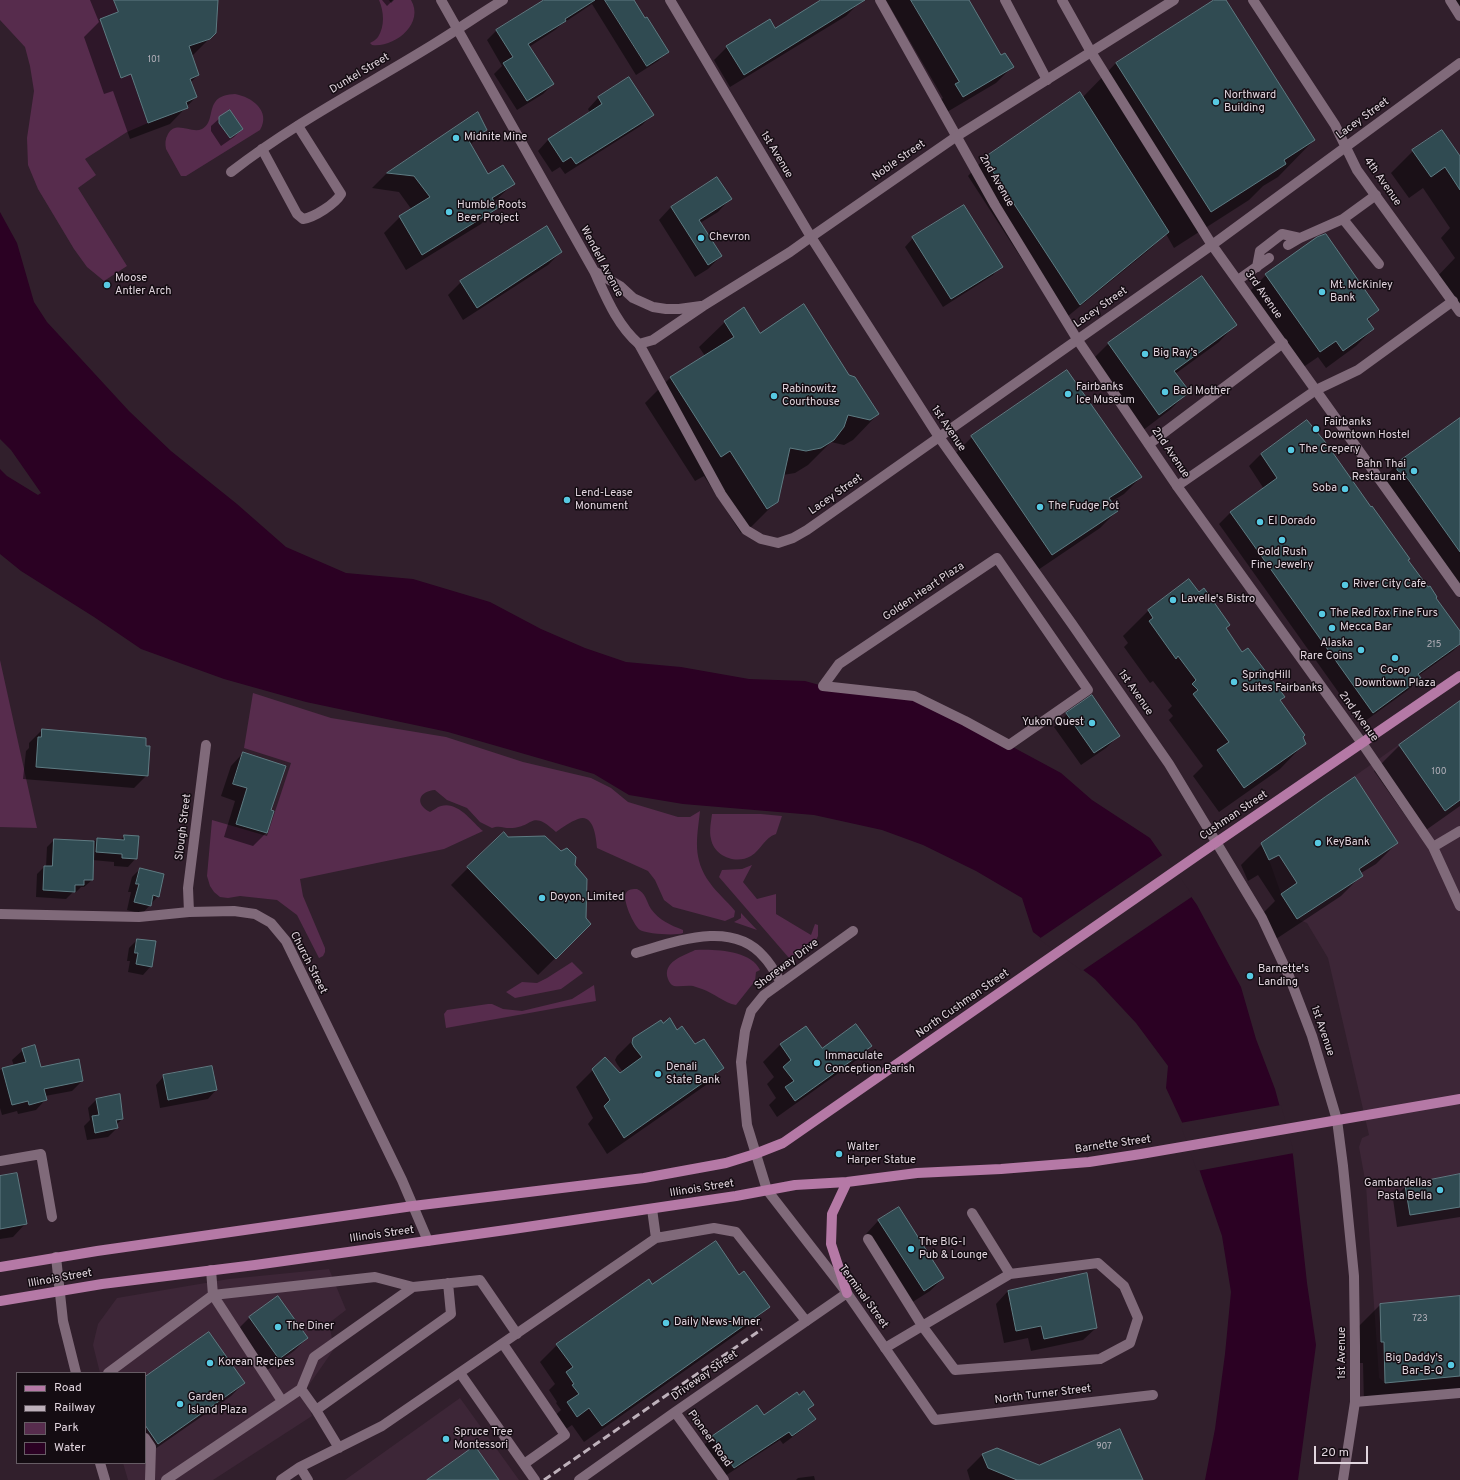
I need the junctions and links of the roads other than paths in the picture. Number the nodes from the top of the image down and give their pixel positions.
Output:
1 (441, 0) edge
2 (503, 0) edge
3 (670, 0) edge
4 (880, 0) edge
5 (1005, 0) edge
6 (1062, 0) edge
7 (1174, 0) edge
8 (1253, 0) edge
9 (1450, 0) edge
10 (1460, 16) edge
11 (458, 29) junction
12 (1091, 52) junction
13 (1460, 62) edge
14 (1047, 80) junction
15 (298, 126) junction
16 (957, 136) junction
17 (1346, 147) junction
18 (262, 149) junction
19 (230, 172) dead end
20 (1376, 195) junction
21 (1343, 219) junction
22 (811, 237) junction
23 (1300, 238) junction
24 (1212, 245) junction
25 (1288, 245) dead end
26 (1269, 258) dead end
27 (1379, 264) dead end
28 (1257, 267) junction
29 (594, 271) junction
30 (1238, 280) junction
31 (1452, 301) junction
32 (703, 306) junction
33 (1460, 312) edge
34 (1077, 339) junction
35 (1282, 343) junction
36 (639, 344) junction
37 (1316, 390) junction
38 (938, 437) junction
39 (1149, 444) junction
40 (1178, 486) junction
41 (746, 530) joint
42 (1460, 592) edge
43 (1460, 676) edge
44 (1362, 743) junction
45 (206, 745) dead end
46 (1009, 745) joint
47 (1460, 831) edge
48 (1217, 842) junction
49 (1433, 847) junction
50 (1460, 906) edge
51 (189, 912) junction
52 (0, 914) edge
53 (853, 931) dead end
54 (636, 953) dead end
55 (1024, 977) joint
56 (781, 983) junction
57 (1460, 1099) edge
58 (1337, 1120) junction
59 (756, 1154) junction
60 (0, 1161) edge
61 (846, 1182) junction
62 (767, 1190) junction
63 (413, 1206) junction
64 (652, 1209) junction
65 (972, 1213) dead end
66 (52, 1217) dead end
67 (656, 1238) junction
68 (868, 1239) dead end
69 (428, 1241) junction
70 (56, 1257) junction
71 (0, 1267) edge
72 (211, 1270) junction
73 (1010, 1274) junction
74 (448, 1283) junction
75 (413, 1287) junction
76 (60, 1290) junction
77 (847, 1293) junction
78 (213, 1295) junction
79 (0, 1301) edge
80 (806, 1321) junction
81 (923, 1327) junction
82 (516, 1334) junction
83 (503, 1344) junction
84 (885, 1348) junction
85 (76, 1372) edge
86 (109, 1372) edge
87 (460, 1373) junction
88 (301, 1389) junction
89 (1460, 1393) edge
90 (1152, 1395) dead end
91 (282, 1401) junction
92 (1355, 1402) junction
93 (316, 1410) junction
94 (675, 1412) junction
95 (935, 1420) joint
96 (146, 1440) edge
97 (339, 1448) junction
98 (100, 1464) edge
99 (524, 1464) junction
100 (300, 1467) junction
101 (105, 1480) edge
102 (150, 1480) edge
103 (166, 1480) edge
104 (281, 1480) edge
105 (308, 1480) edge
106 (535, 1480) edge
107 (579, 1480) edge
108 (724, 1480) edge
109 (1343, 1480) edge

1 - 11 street, Wendell Avenue
2 - 11 street, Dunkel Street
3 - 22 street, 1st Avenue
4 - 16 street, 2nd Avenue
5 - 14 street
6 - 12 street, 3rd Avenue
7 - 12 street, Noble Street
8 - 17 street, 4th Avenue
9 - 10 street
11 - 15 street, Dunkel Street
11 - 29 street, Wendell Avenue
12 - 14 street, Noble Street
12 - 24 street, 3rd Avenue
13 - 17 street, Lacey Street
14 - 16 street, Noble Street
15 - 18 street, Dunkel Street
15 - 18 street
16 - 22 street, Noble Street
16 - 34 street, 2nd Avenue
17 - 20 street, 4th Avenue
17 - 24 street, Lacey Street
18 - 19 street, Dunkel Street
20 - 21 street
20 - 31 street, 4th Avenue
21 - 23 street
21 - 27 street
22 - 32 street, Noble Street
22 - 38 street, 1st Avenue
23 - 25 street
23 - 28 street
24 - 30 street, 3rd Avenue
24 - 34 street, Lacey Street
26 - 28 street
28 - 30 street
29 - 32 street
29 - 36 street, Wendell Avenue
30 - 35 street, 3rd Avenue
31 - 33 street, 4th Avenue
31 - 37 street
32 - 36 street, Noble Street
34 - 38 street, Lacey Street
34 - 39 street, 2nd Avenue
35 - 37 street, 3rd Avenue
35 - 39 street
36 - 41 street, Wendell Avenue
37 - 40 street
37 - 42 street, 3rd Avenue
38 - 41 street, Lacey Street
38 - 48 street, 1st Avenue
39 - 40 street, 2nd Avenue
40 - 44 street, 2nd Avenue
43 - 44 main road, Cushman Street
44 - 48 main road, Cushman Street
44 - 49 street, 2nd Avenue
45 - 51 street, Slough Street
46 - 46 street, Golden Heart Plaza
47 - 49 street
48 - 55 main road, Cushman Street
48 - 58 street, 1st Avenue
49 - 50 street, 2nd Avenue
51 - 52 street, Church Street
51 - 63 street, Church Street
53 - 56 street, Shoreway Drive
54 - 56 street
55 - 59 main road, North Cushman Street
56 - 59 street, Shoreway Drive
57 - 58 main road, Barnette Street
58 - 61 main road, Barnette Street
58 - 92 street, 1st Avenue
59 - 62 street, Shoreway Drive
59 - 63 main road, Illinois Street
60 - 66 street
61 - 62 main road, Barnette Street
61 - 77 main road
62 - 64 main road, Illinois Street
62 - 77 street, Terminal Street
63 - 69 street, Church Street
63 - 70 main road, Illinois Street
64 - 67 street
64 - 69 main road, Illinois Street
65 - 73 street
67 - 80 street
67 - 82 street
68 - 81 street
69 - 72 main road, Illinois Street
70 - 71 main road, Illinois Street
70 - 76 street
72 - 76 main road, Illinois Street
72 - 78 street
73 - 81 street
73 - 81 street
74 - 75 street
74 - 82 street
74 - 93 street
75 - 78 street
75 - 88 street
76 - 79 main road, Illinois Street
76 - 85 street
77 - 80 street, Driveway Street
77 - 84 street, Terminal Street
78 - 86 street
78 - 91 street
80 - 94 street, Driveway Street
81 - 84 street
82 - 83 street
83 - 87 street
83 - 99 street
84 - 95 street, Terminal Street
87 - 97 street
87 - 99 street
88 - 91 street
88 - 93 street
89 - 92 street
90 - 95 street, North Turner Street
91 - 103 street
92 - 109 street, 1st Avenue
93 - 97 street
94 - 107 street, Driveway Street
94 - 108 street, Pioneer Road
96 - 102 street
97 - 100 street
98 - 101 street
99 - 106 street
100 - 104 street
100 - 105 street

